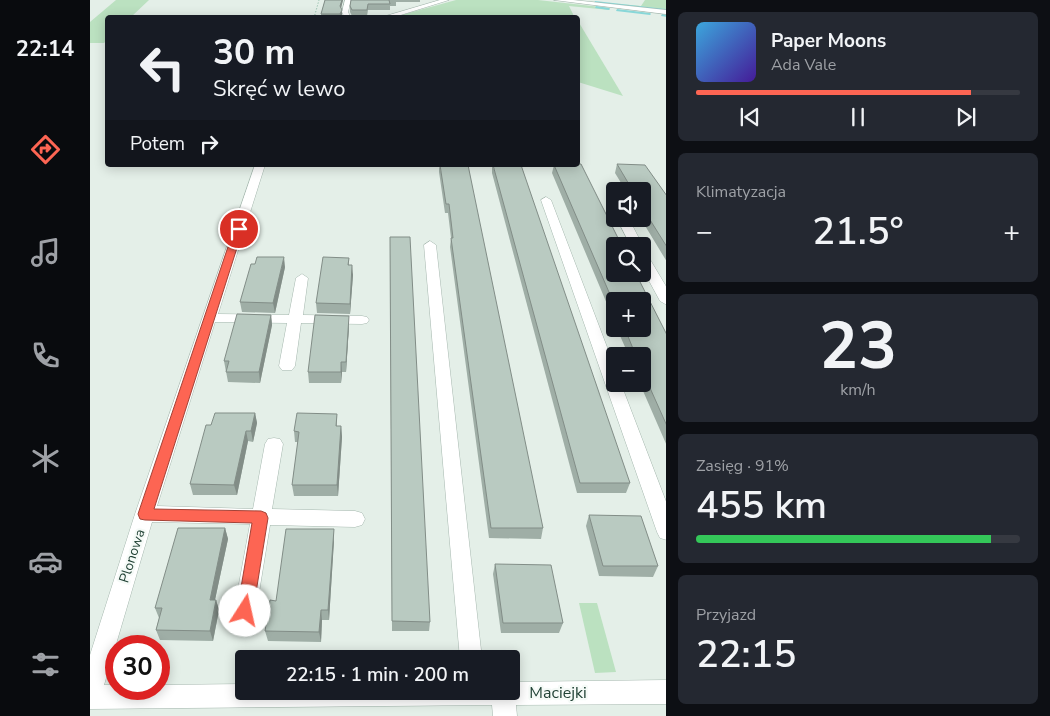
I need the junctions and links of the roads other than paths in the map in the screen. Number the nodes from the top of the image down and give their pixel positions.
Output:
1 (348, 0) edge
2 (446, 0) edge
3 (557, 0) edge
4 (573, 1) edge
5 (403, 3) dead end
6 (419, 8) junction
7 (666, 12) edge
8 (346, 15) edge
9 (393, 15) edge
10 (259, 167) edge
11 (546, 200) dead end
12 (430, 245) dead end
13 (651, 273) edge
14 (302, 278) dead end
15 (666, 301) edge
16 (210, 318) junction
17 (294, 319) junction
18 (362, 320) dead end
19 (287, 366) dead end
20 (274, 444) dead end
21 (145, 514) junction
22 (261, 518) junction
23 (355, 519) dead end
24 (666, 532) edge
25 (245, 611) dead end
26 (470, 650) edge
27 (90, 691) edge
28 (666, 692) edge
29 (235, 695) edge
30 (90, 697) edge
31 (491, 700) edge
32 (503, 705) edge

1 - 8 street
2 - 6 street
3 - 4 street
4 - 7 street
5 - 6 street
6 - 9 street
10 - 16 street, Plonowa
11 - 24 street
12 - 26 street
13 - 15 street
14 - 17 street
16 - 17 street
16 - 21 street, Plonowa
17 - 18 street
17 - 19 street
20 - 22 street
21 - 22 street
21 - 27 street, Plonowa
22 - 23 street
22 - 25 street
28 - 32 street, Maciejki
29 - 30 street, Maciejki
31 - 32 street, Maciejki

